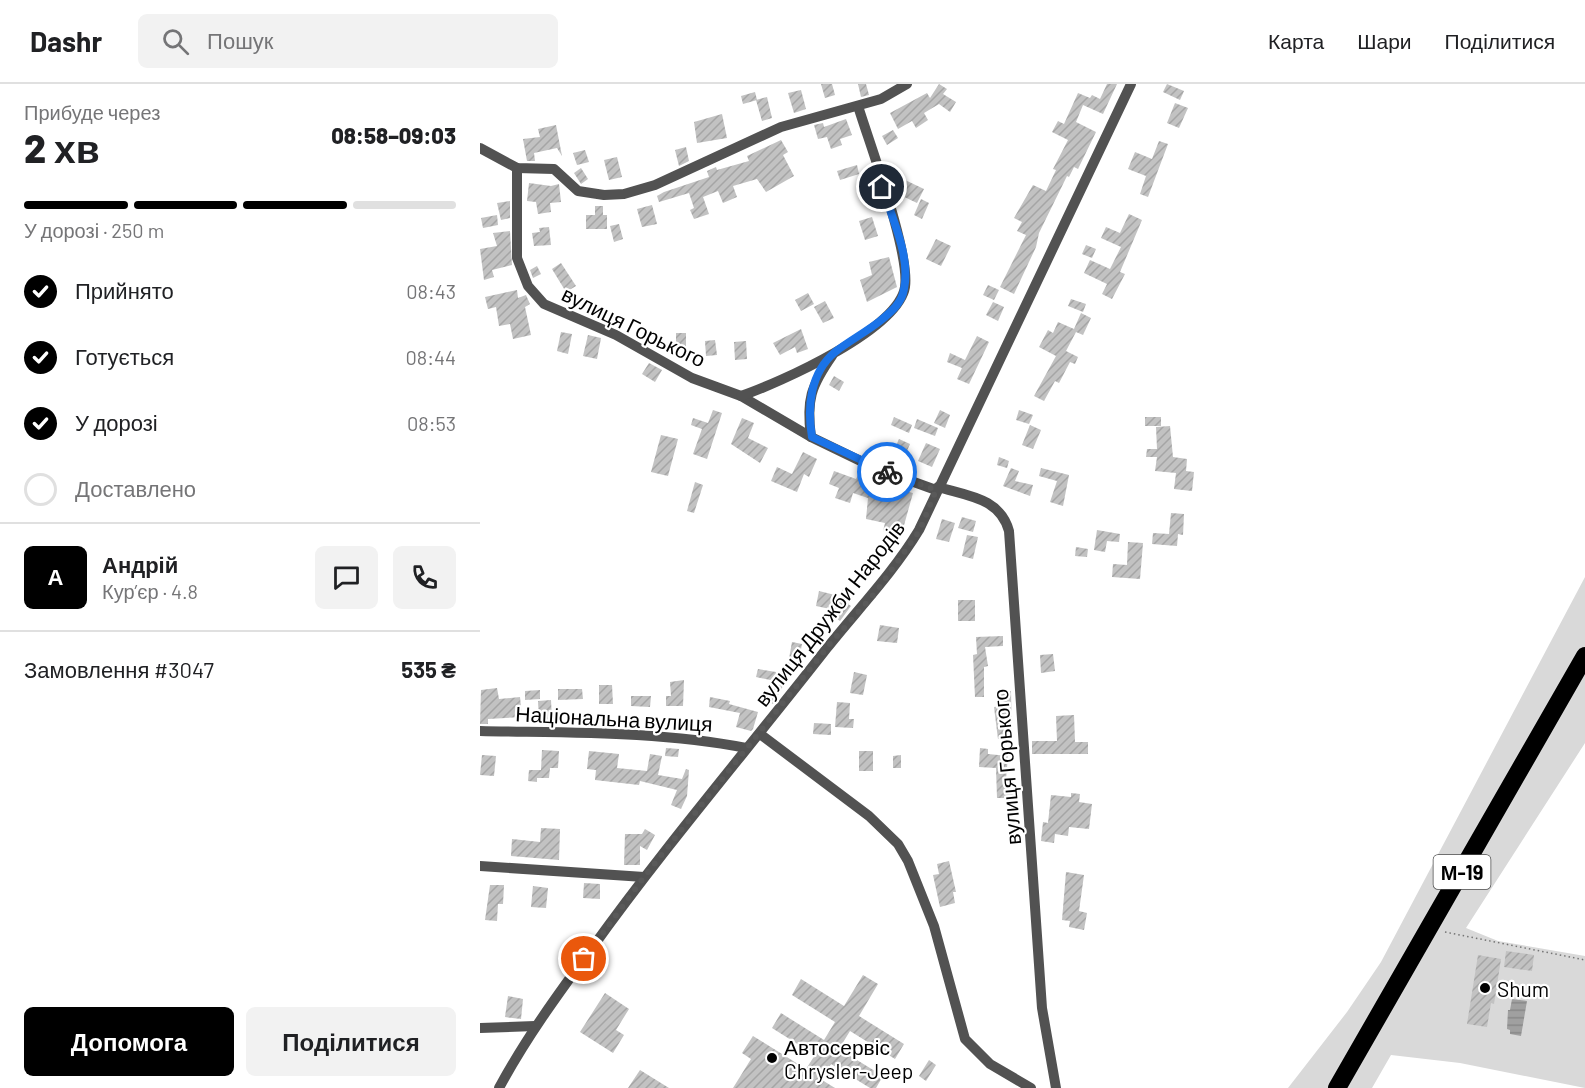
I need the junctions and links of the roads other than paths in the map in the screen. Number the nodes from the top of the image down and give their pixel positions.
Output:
1 (907, 84) edge
2 (1131, 84) edge
3 (858, 106) junction
4 (480, 148) edge
5 (517, 168) junction
6 (834, 353) junction
7 (741, 396) junction
8 (812, 437) junction
9 (937, 489) junction
10 (1585, 656) edge
11 (480, 732) edge
12 (760, 734) junction
13 (746, 748) junction
14 (480, 866) edge
15 (644, 877) junction
16 (535, 1026) junction
17 (480, 1028) edge
18 (499, 1088) edge
19 (1030, 1088) edge
20 (1056, 1088) edge
21 (1337, 1088) edge

1 - 3 street
2 - 9 street, вулиця Дружби Народів
3 - 5 street
3 - 6 street
4 - 5 street
5 - 7 street, вулиця Горького
6 - 7 street
6 - 8 street
7 - 8 street, вулиця Горького
8 - 9 street, вулиця Горького
9 - 12 street, вулиця Дружби Народів
9 - 20 street, вулиця Горького
10 - 21 highway, М-19
11 - 13 street, Національна вулиця
12 - 13 street, вулиця Дружби Народів
12 - 19 street
13 - 15 street, вулиця Дружби Народів
14 - 15 street
15 - 16 street, вулиця Дружби Народів
16 - 17 street
16 - 18 street, вулиця Дружби Народів

